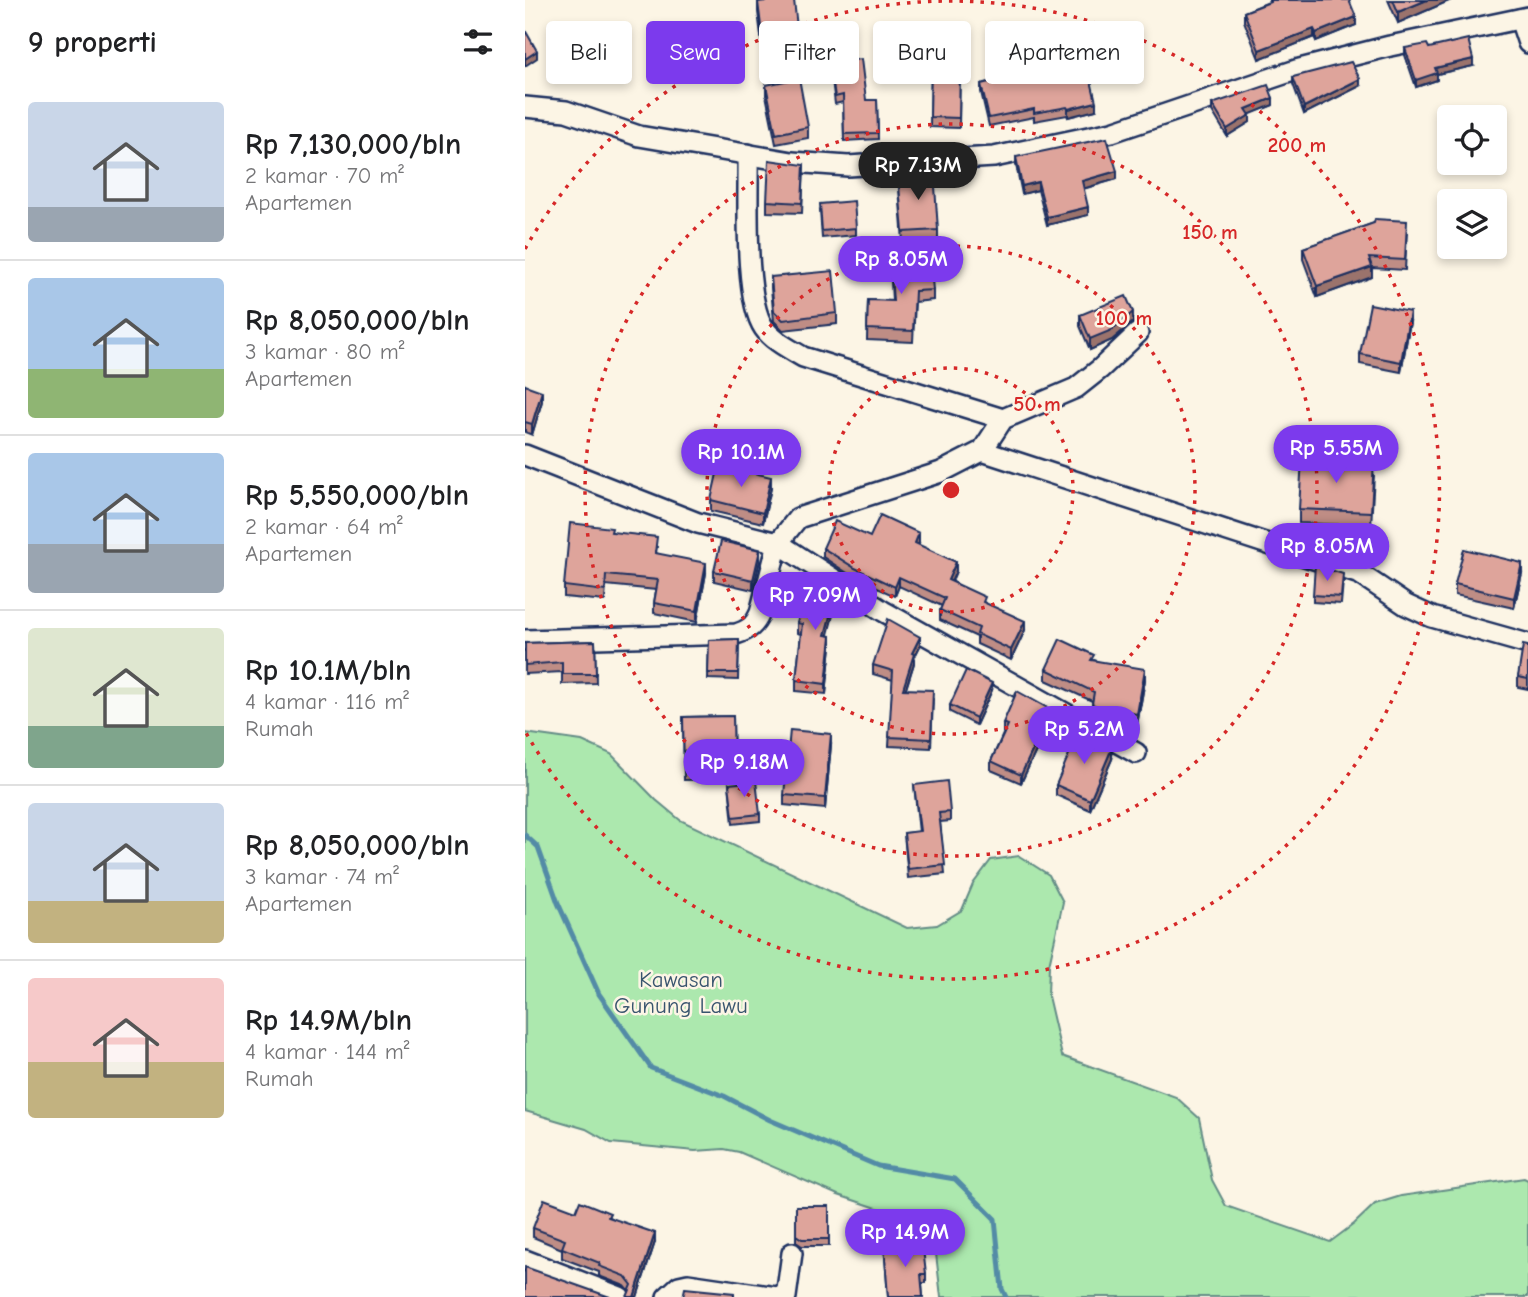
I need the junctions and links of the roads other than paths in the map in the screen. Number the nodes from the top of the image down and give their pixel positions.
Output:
1 (1524, 18) edge
2 (1528, 43) edge
3 (525, 107) edge
4 (748, 155) junction
5 (1138, 334) dead end
6 (1003, 419) junction
7 (982, 451) junction
8 (525, 455) edge
9 (778, 543) junction
10 (525, 640) edge
11 (1528, 644) edge
12 (1136, 754) dead end
13 (792, 1253) dead end
14 (525, 1260) edge
15 (620, 1297) edge
16 (667, 1297) edge
17 (777, 1297) edge
18 (786, 1297) edge

1 - 2 street
1 - 4 street
3 - 4 street
4 - 6 street
5 - 6 street
6 - 7 street
7 - 9 street
7 - 11 street
8 - 9 street
9 - 10 street
9 - 12 street
13 - 18 street
14 - 15 street
16 - 17 street

